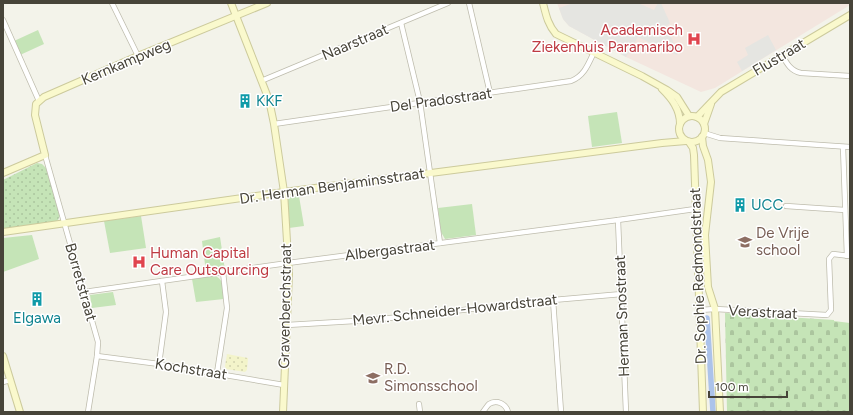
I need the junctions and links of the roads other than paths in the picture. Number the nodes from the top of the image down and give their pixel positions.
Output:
1 (112, 3) edge
2 (231, 3) edge
3 (268, 3) edge
4 (448, 3) edge
5 (469, 3) edge
6 (543, 3) edge
7 (850, 15) edge
8 (237, 16) junction
9 (3, 20) edge
10 (401, 23) junction
11 (594, 52) junction
12 (138, 56) junction
13 (782, 56) junction
14 (850, 76) edge
15 (261, 81) junction
16 (656, 84) junction
17 (490, 93) junction
18 (39, 101) junction
19 (420, 102) junction
20 (711, 102) junction
21 (690, 116) junction
22 (698, 117) junction
23 (274, 124) junction
24 (704, 124) junction
25 (679, 128) junction
26 (703, 135) junction
27 (687, 141) junction
28 (662, 143) junction
29 (843, 147) junction
30 (850, 147) edge
31 (44, 155) junction
32 (3, 173) edge
33 (430, 173) junction
34 (284, 192) junction
35 (786, 206) dead end
36 (695, 209) junction
37 (846, 210) junction
38 (618, 220) junction
39 (64, 224) junction
40 (3, 232) edge
41 (440, 243) junction
42 (848, 256) edge
43 (288, 263) junction
44 (223, 272) junction
45 (162, 281) junction
46 (84, 292) junction
47 (622, 294) junction
48 (553, 300) junction
49 (715, 309) junction
50 (700, 310) junction
51 (287, 325) junction
52 (3, 356) edge
53 (97, 356) junction
54 (159, 364) junction
55 (217, 374) junction
56 (10, 380) junction
57 (3, 382) edge
58 (284, 385) junction
59 (419, 404) dead end
60 (20, 412) edge
61 (88, 412) edge
62 (283, 412) edge
63 (420, 412) edge
64 (483, 412) edge
65 (508, 412) edge
66 (561, 412) edge
67 (626, 412) edge
68 (703, 412) edge
69 (720, 412) edge

1 - 12 street
2 - 8 street, Gravenberchstraat
3 - 8 street, Kernkampweg
4 - 10 street, Naarstraat
5 - 17 street
6 - 11 street
7 - 13 street, Flustraat
8 - 12 street, Kernkampweg
8 - 15 street, Gravenberchstraat
9 - 18 street
10 - 15 street, Naarstraat
10 - 19 street
11 - 16 street
11 - 17 street, Del Pradostraat
12 - 18 street, Kernkampweg
13 - 14 street
13 - 20 street, Flustraat
15 - 23 street, Gravenberchstraat
16 - 21 street
16 - 25 street
17 - 19 street, Del Pradostraat
18 - 31 street
19 - 23 street, Del Pradostraat
19 - 33 street
20 - 22 street, Flustraat
20 - 24 street
21 - 22 street
21 - 25 street
22 - 24 street
23 - 34 street, Gravenberchstraat
24 - 26 street
25 - 27 street
25 - 28 street, Dr. Herman Benjaminsstraat
26 - 27 street
26 - 29 street
26 - 49 street, Dr. Sophie Redmondstraat
27 - 28 street, Dr. Herman Benjaminsstraat
27 - 36 street, Dr. Sophie Redmondstraat
28 - 33 street, Dr. Herman Benjaminsstraat
29 - 30 street
29 - 37 street
31 - 32 street
31 - 39 street, Borretstraat
33 - 34 street, Dr. Herman Benjaminsstraat
33 - 41 street
34 - 39 street, Dr. Herman Benjaminsstraat
34 - 43 street, Gravenberchstraat
35 - 37 street
36 - 38 street, Albergastraat
36 - 50 street, Dr. Sophie Redmondstraat
37 - 42 street
38 - 41 street, Albergastraat
38 - 47 street, Herman Snostraat
39 - 40 street, Dr. Herman Benjaminsstraat
39 - 46 street, Borretstraat
41 - 43 street, Albergastraat
42 - 49 street, Verastraat
43 - 44 street, Albergastraat
43 - 51 street, Gravenberchstraat
44 - 45 street, Albergastraat
44 - 55 street
45 - 46 street, Albergastraat
45 - 54 street
46 - 53 street, Borretstraat
47 - 48 street, Mevr. Schneider-Howardstraat
47 - 67 street, Herman Snostraat
48 - 51 street, Mevr. Schneider-Howardstraat
48 - 66 street
49 - 50 street, Verastraat
49 - 69 street, Dr. Sophie Redmondstraat
50 - 68 street, Dr. Sophie Redmondstraat
51 - 58 street, Gravenberchstraat
52 - 56 street
53 - 54 street, Kochstraat
53 - 61 street, Borretstraat
54 - 55 street, Kochstraat
55 - 58 street, Kochstraat
56 - 57 street
56 - 60 street
58 - 62 street, Gravenberchstraat
59 - 63 street
64 - 65 street

